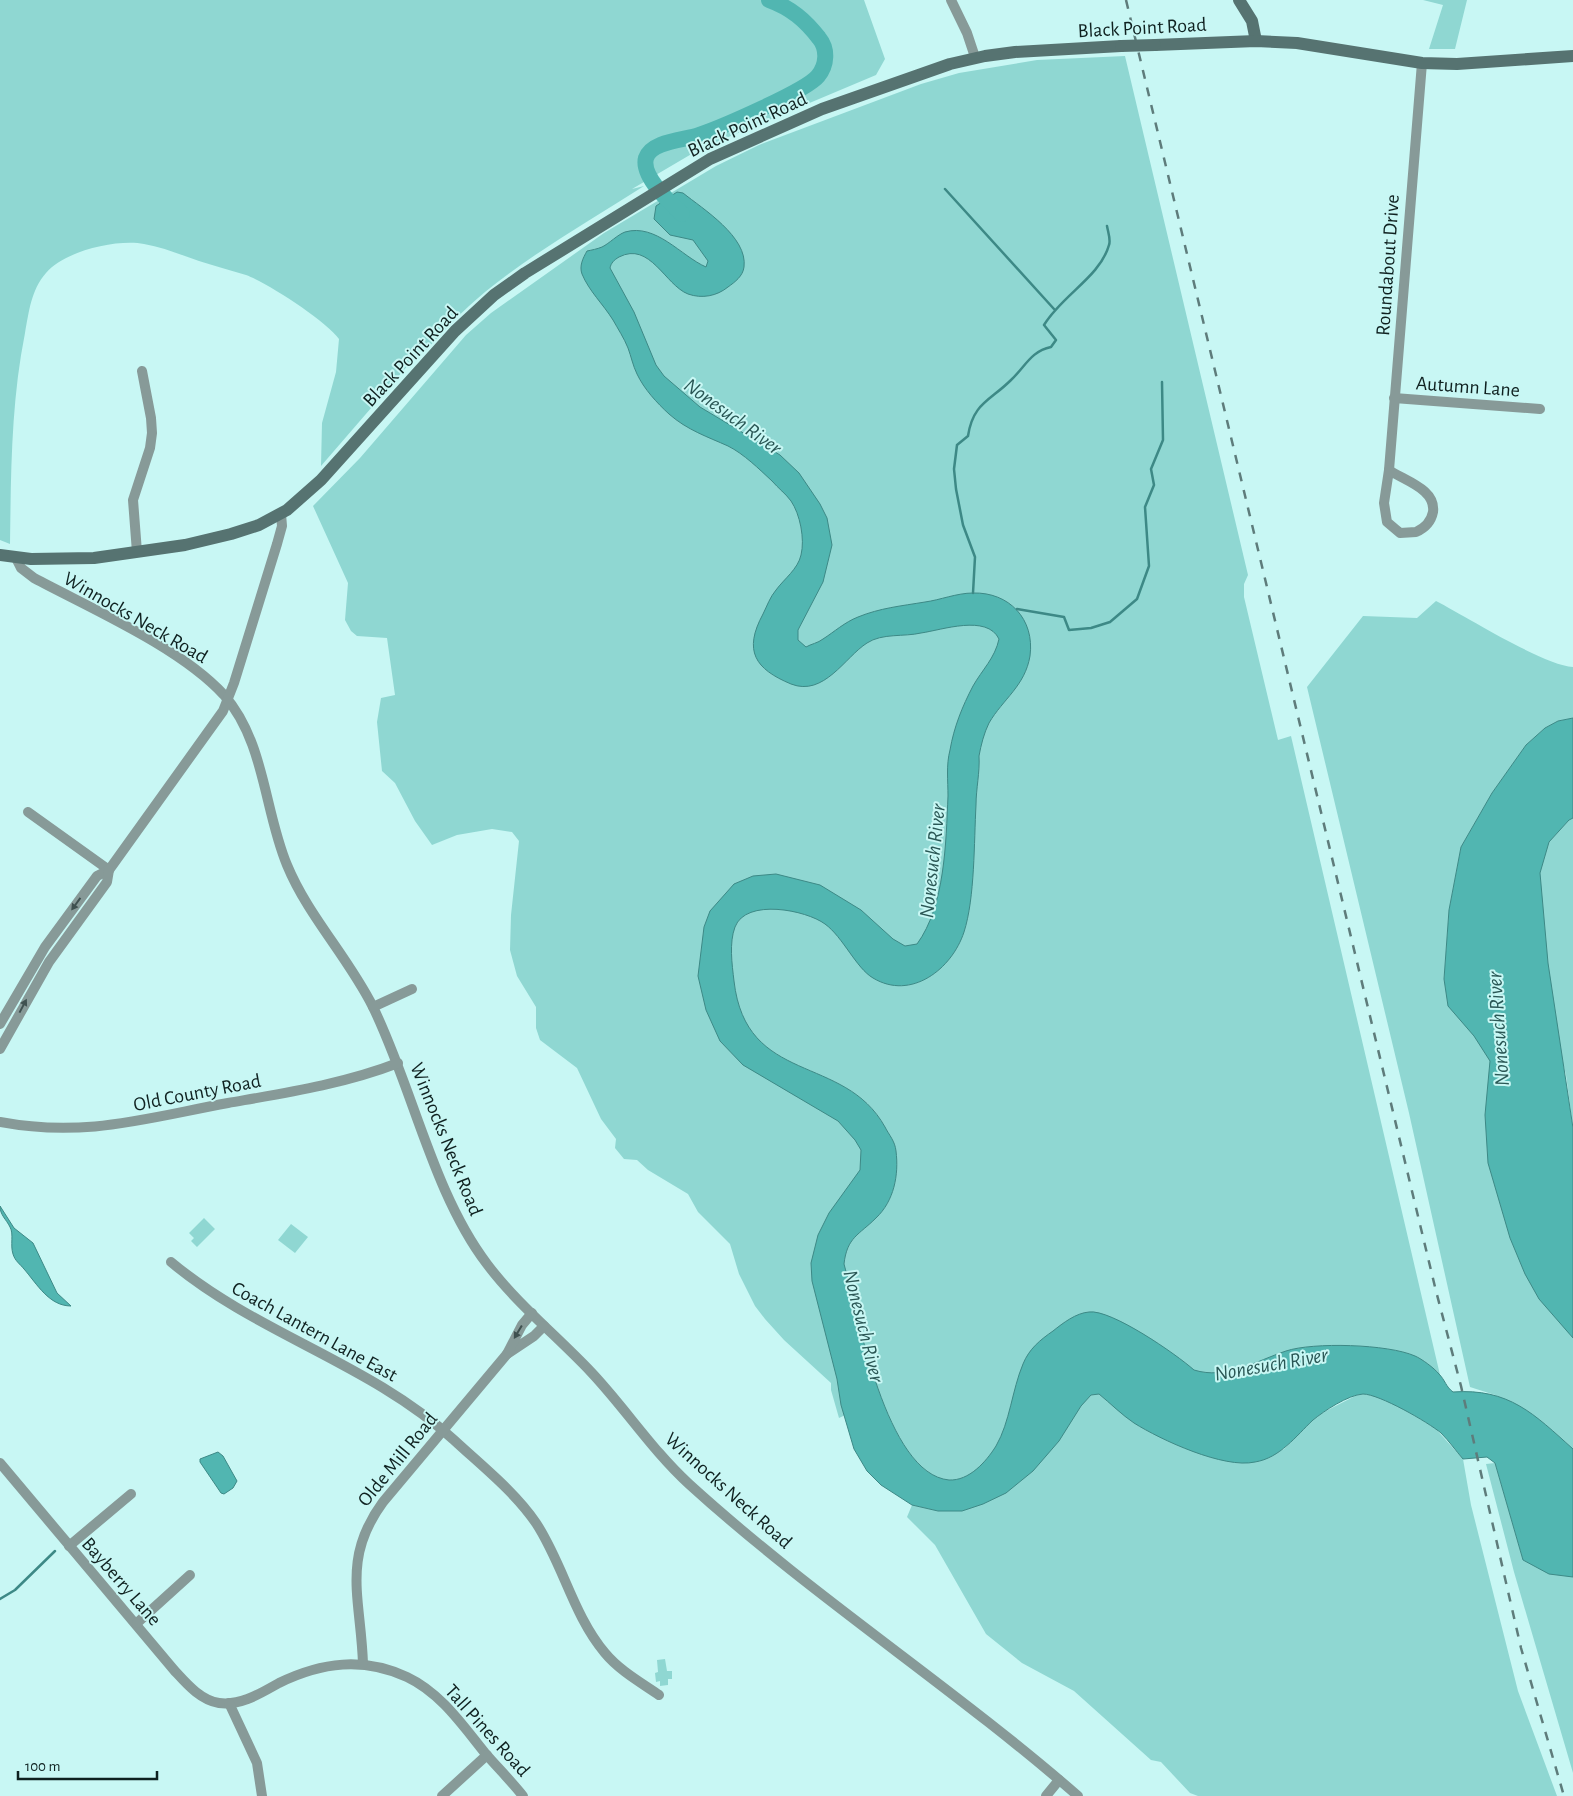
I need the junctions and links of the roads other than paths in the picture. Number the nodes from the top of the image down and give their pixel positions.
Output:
1 (951, 0) edge
2 (1239, 0) edge
3 (1256, 41) junction
4 (1573, 56) edge
5 (975, 58) junction
6 (1422, 63) junction
7 (142, 371) dead end
8 (1394, 398) junction
9 (1540, 409) dead end
10 (1389, 470) junction
11 (280, 514) junction
12 (137, 552) junction
13 (0, 555) edge
14 (16, 558) junction
15 (228, 700) junction
16 (28, 812) dead end
17 (109, 870) junction
18 (412, 989) dead end
19 (373, 1007) junction
20 (0, 1024) edge
21 (0, 1049) edge
22 (398, 1063) junction
23 (0, 1122) edge
24 (171, 1262) dead end
25 (532, 1313) junction
26 (544, 1326) junction
27 (507, 1354) junction
28 (442, 1430) junction
29 (0, 1463) edge
30 (131, 1494) dead end
31 (69, 1546) junction
32 (190, 1575) dead end
33 (137, 1623) junction
34 (363, 1664) junction
35 (658, 1695) dead end
36 (229, 1703) junction
37 (487, 1755) junction
38 (1059, 1780) junction
39 (262, 1796) edge
40 (442, 1796) edge
41 (523, 1796) edge
42 (1046, 1796) edge
43 (1078, 1796) edge

1 - 5 street
2 - 3 main road
3 - 5 main road, Black Point Road, bridge
3 - 6 main road, Black Point Road
4 - 6 main road, Black Point Road
5 - 11 main road, Black Point Road
6 - 8 street, Roundabout Drive
7 - 12 street
8 - 9 street, Autumn Lane
8 - 10 street, Roundabout Drive
10 - 10 street, Roundabout Drive
11 - 12 main road, Black Point Road
11 - 15 street
12 - 14 main road, Black Point Road
13 - 14 main road, Black Point Road
14 - 15 street, Winnocks Neck Road
15 - 17 street
15 - 19 street, Winnocks Neck Road
16 - 17 street
17 -> 20 street
21 -> 17 street
18 - 19 street
19 - 22 street, Winnocks Neck Road
22 - 23 street, Old County Road
22 - 25 street, Winnocks Neck Road
24 - 28 street, Coach Lantern Lane East
25 - 26 street, Winnocks Neck Road
25 -> 27 street, Olde Mill Road
26 - 27 street, Olde Mill Road
26 - 38 street, Winnocks Neck Road
27 - 28 street, Olde Mill Road
28 - 34 street, Olde Mill Road
28 - 35 street, Coach Lantern Lane East
29 - 31 street, Bayberry Lane
30 - 31 street
31 - 33 street, Bayberry Lane
32 - 33 street
33 - 36 street, Bayberry Lane
34 - 36 street, Tall Pines Road
34 - 37 street, Tall Pines Road
36 - 39 street
37 - 40 street
37 - 41 street, Tall Pines Road
38 - 42 street
38 - 43 street, Winnocks Neck Road

